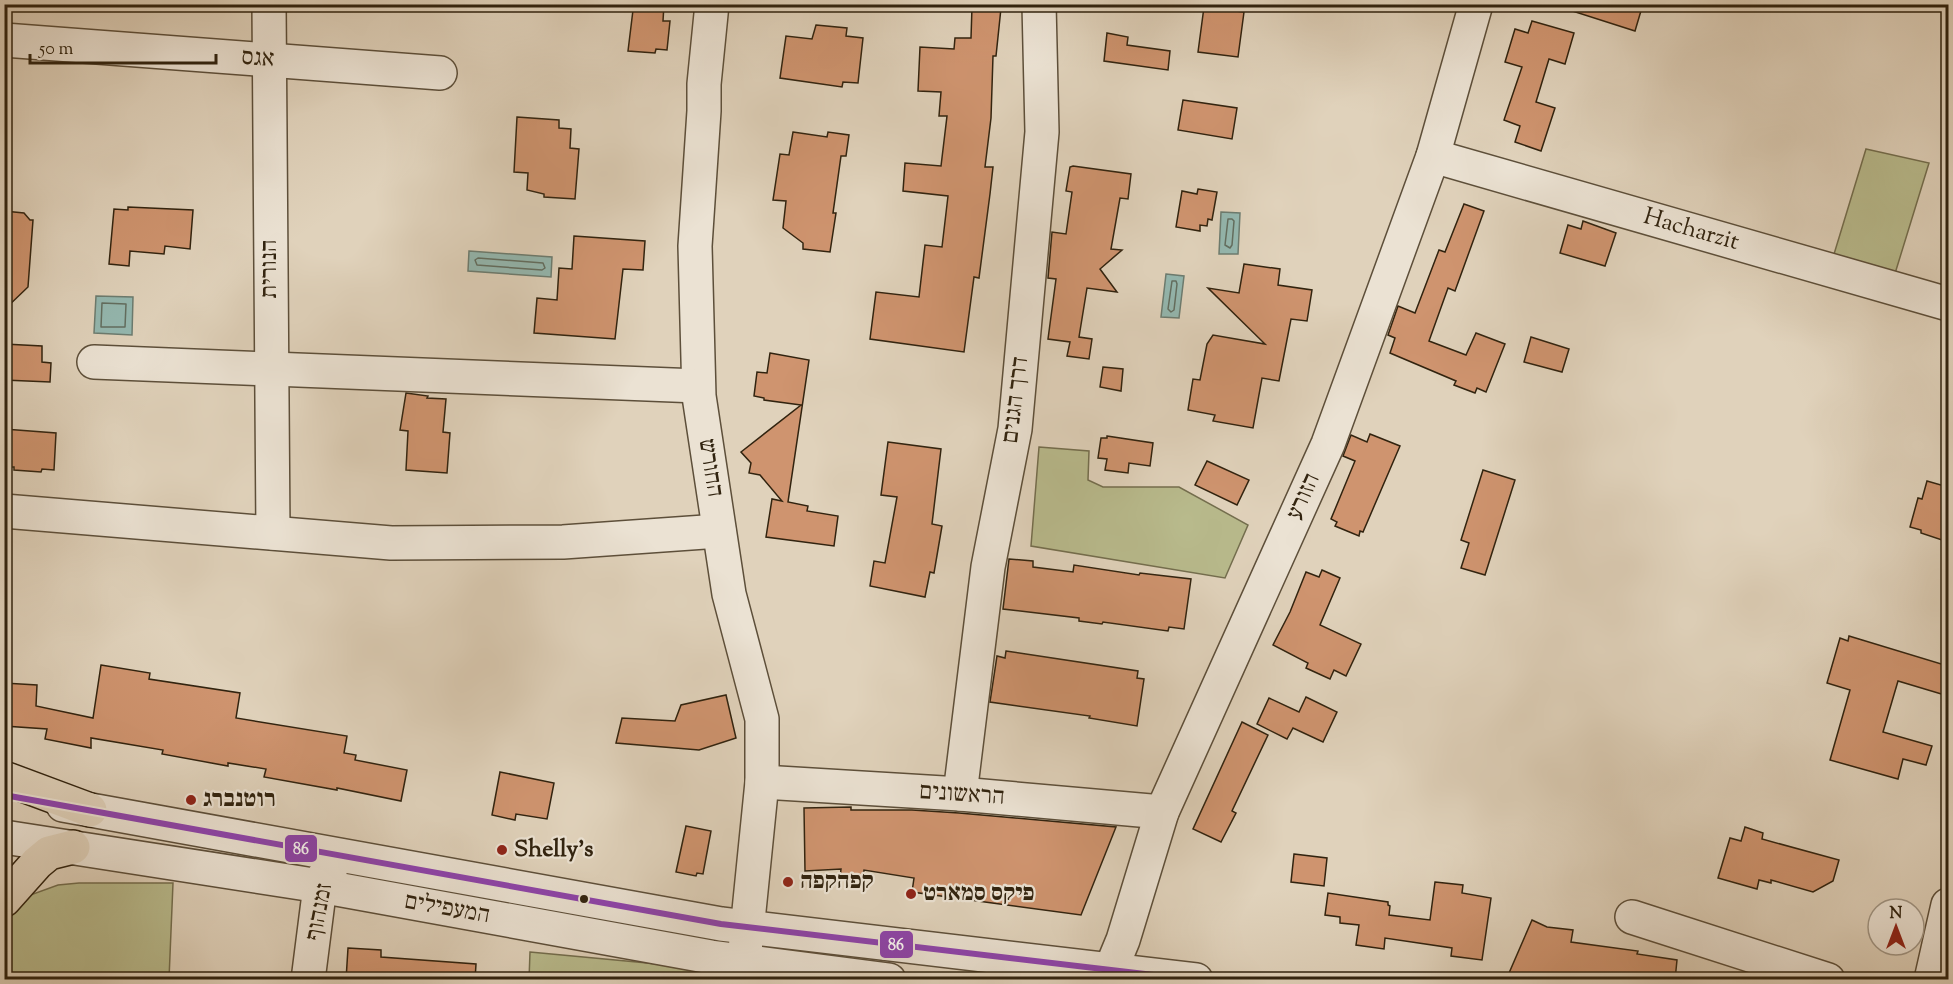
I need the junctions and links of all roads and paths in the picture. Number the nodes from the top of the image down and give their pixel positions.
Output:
1 (269, 4) edge
2 (712, 4) edge
3 (1039, 4) edge
4 (1476, 4) edge
5 (4, 40) edge
6 (269, 60) junction
7 (440, 73) dead end
8 (1433, 156) junction
9 (1948, 304) edge
10 (94, 362) dead end
11 (271, 370) junction
12 (698, 386) junction
13 (4, 511) edge
14 (719, 531) junction
15 (273, 533) junction
16 (4, 778) edge
17 (762, 782) junction
18 (960, 794) junction
19 (4, 795) edge
20 (90, 810) junction
21 (1162, 812) junction
22 (4, 837) edge
23 (73, 847) junction
24 (351, 858) junction
25 (320, 886) junction
26 (4, 900) edge
27 (1948, 905) edge
28 (1632, 917) dead end
29 (749, 927) junction
30 (744, 971) edge
31 (1108, 974) edge
32 (308, 980) edge
33 (889, 980) edge
34 (1196, 980) edge
35 (1828, 980) edge
36 (1931, 980) edge

1 - 6 street, הנורית
2 - 12 street, החורש
3 - 18 street, דרך הגנים
4 - 8 street, הזורע
5 - 6 street, אגס
6 - 7 street, אגס
6 - 11 street, הנורית
8 - 9 street, Hacharzit
8 - 21 street, הזורע
10 - 11 street
11 - 12 street
11 - 15 street, הנורית
12 - 14 street, החורש
13 - 15 street
14 - 15 street
14 - 17 street, החורש
16 - 20 highway
17 - 18 street, הראשונים
17 - 29 street, החורש
18 - 21 street, הראשונים
19 - 20 street, המעפילים
20 - 24 street, המעפילים
21 - 31 street, הזורע
22 - 23 street, המעפילים
23 - 25 street, המעפילים
23 - 26 highway
24 - 25 street, זמנהוף
24 - 29 street, המעפילים
25 - 30 street, המעפילים
25 - 32 street, זמנהוף
27 - 36 street
28 - 35 street
29 - 30 street, החורש
29 - 31 street, המעפילים
30 - 33 street, המעפילים
31 - 34 street, המעפילים

